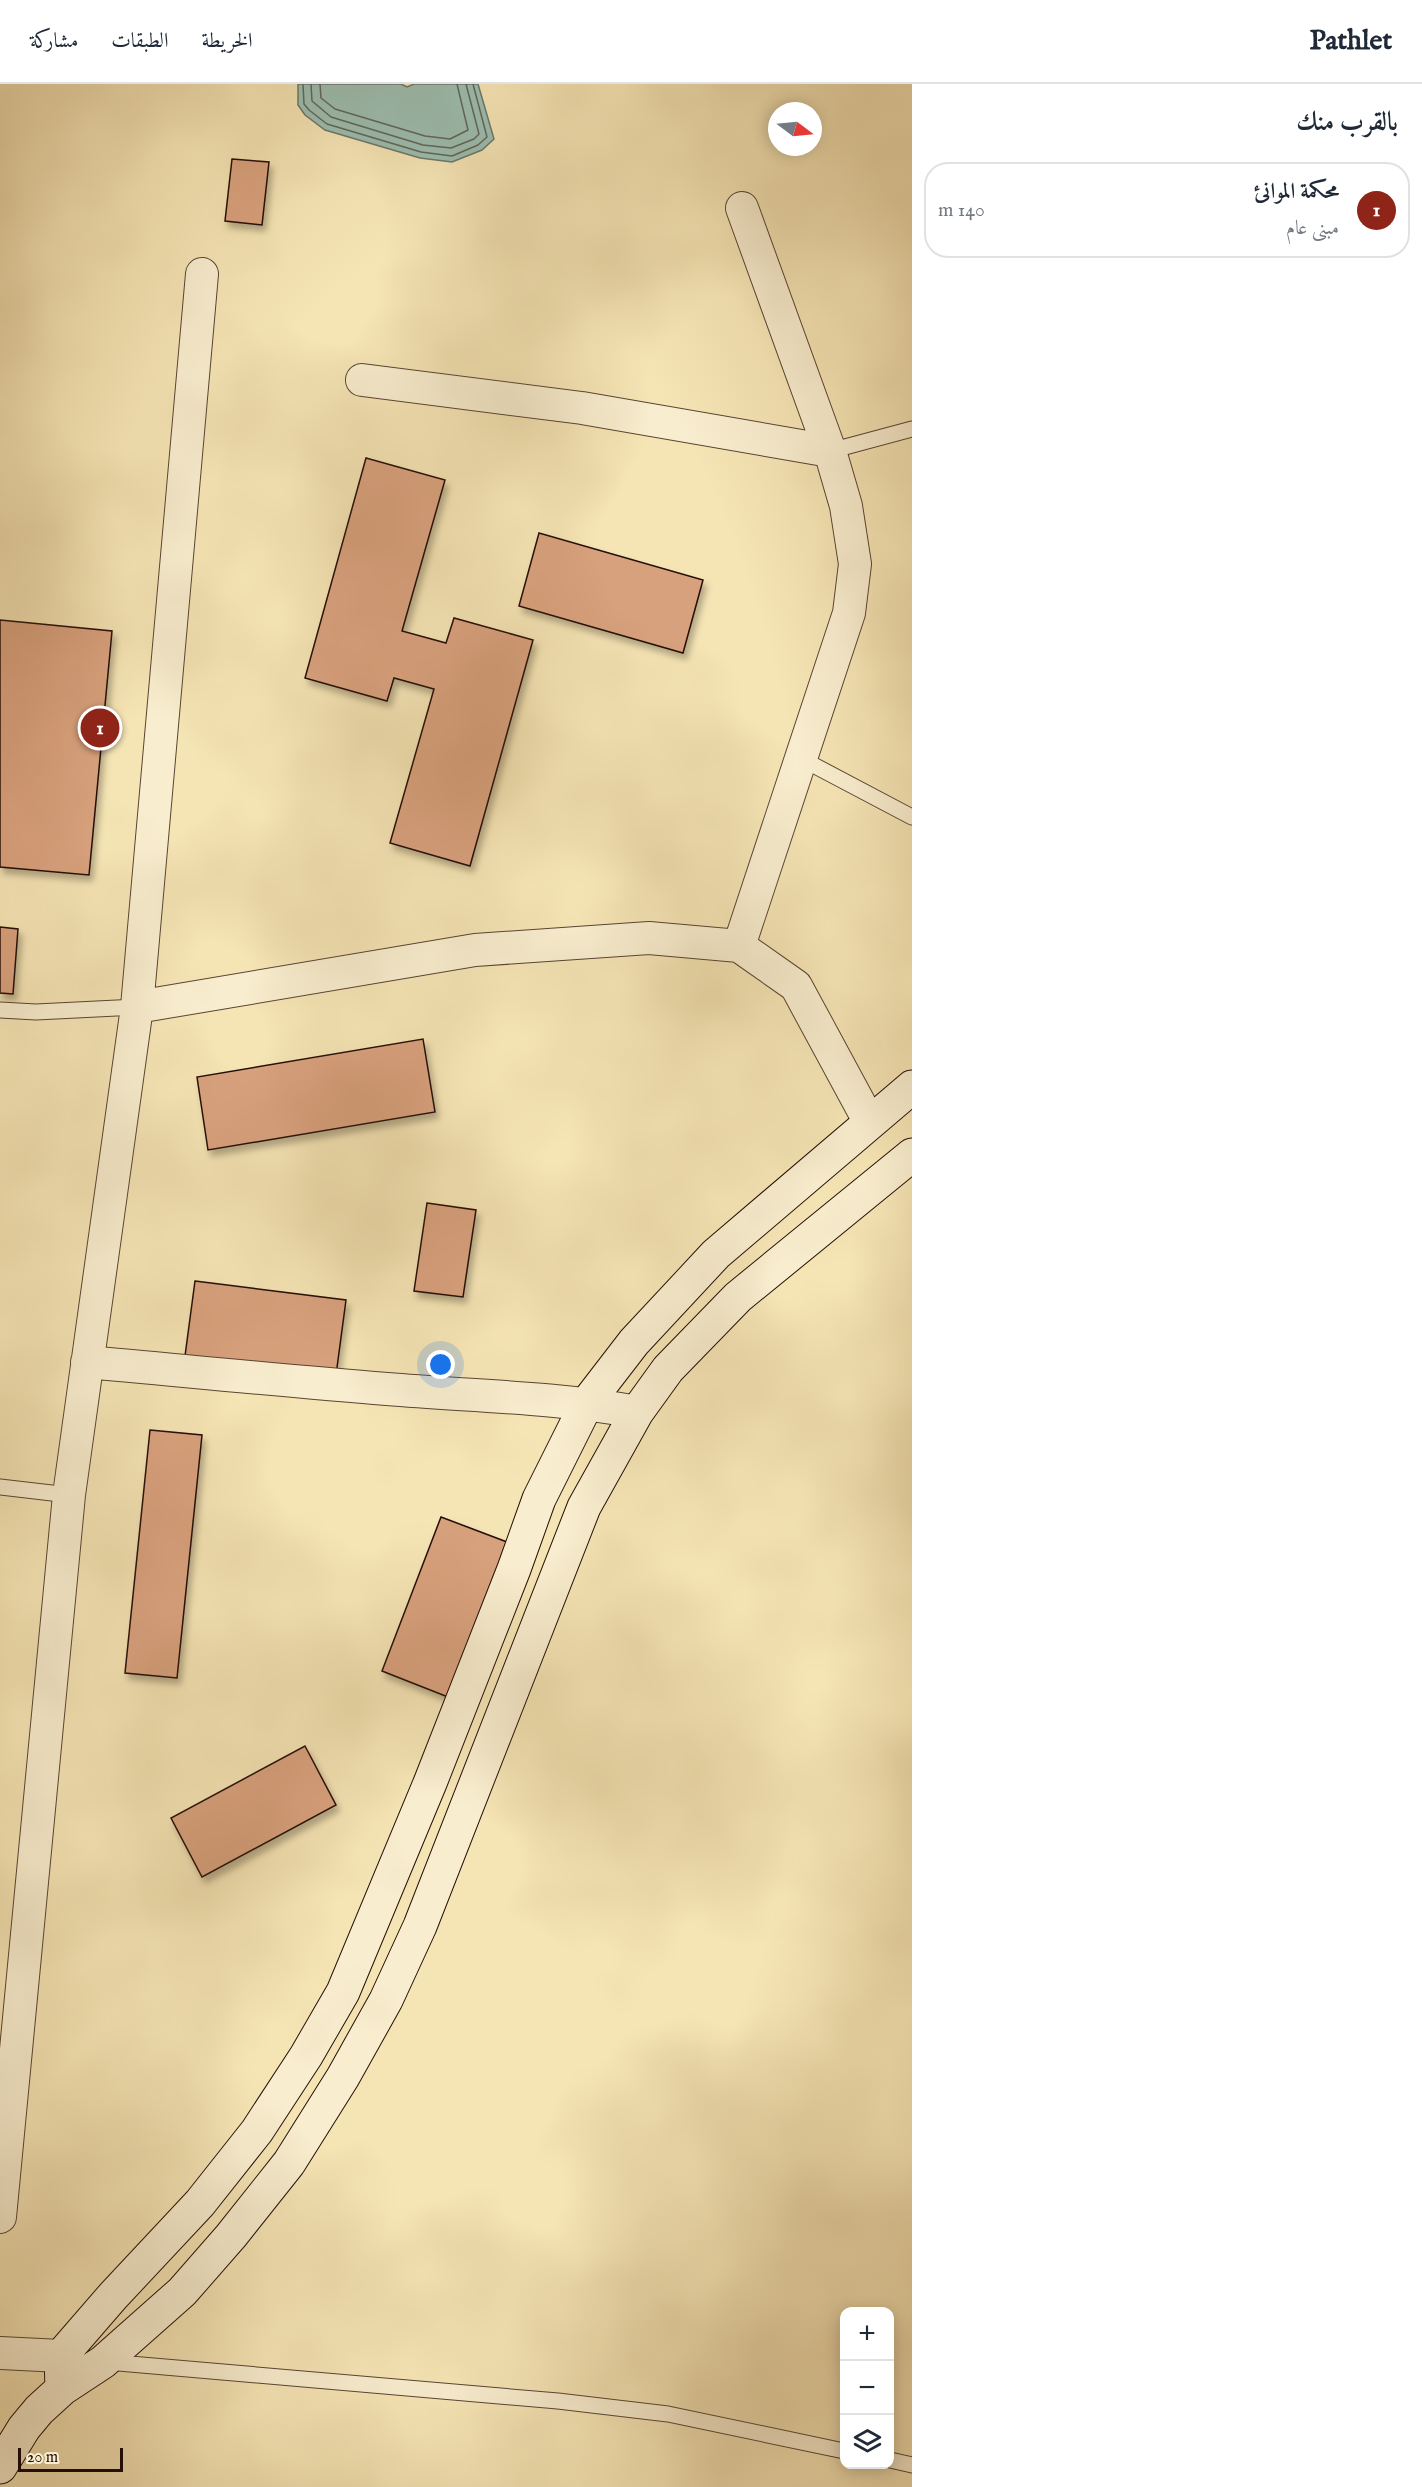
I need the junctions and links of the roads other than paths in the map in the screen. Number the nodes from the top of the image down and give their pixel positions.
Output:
1 (742, 208) dead end
2 (202, 274) dead end
3 (362, 380) dead end
4 (912, 429) edge
5 (830, 451) junction
6 (802, 759) junction
7 (912, 817) edge
8 (739, 946) junction
9 (137, 1007) junction
10 (0, 1010) edge
11 (912, 1087) edge
12 (869, 1121) junction
13 (908, 1165) edge
14 (87, 1362) junction
15 (587, 1403) junction
16 (637, 1412) junction
17 (0, 1487) edge
18 (69, 1496) junction
19 (0, 2217) edge
20 (0, 2353) edge
21 (61, 2356) junction
22 (103, 2362) junction
23 (62, 2390) junction
24 (840, 2450) edge
25 (894, 2461) edge
26 (912, 2465) edge
27 (0, 2467) edge

1 - 5 street
2 - 9 street
3 - 5 street
4 - 5 lane
5 - 6 street
6 - 7 lane
6 - 8 street
8 - 9 street
8 - 12 street
9 - 10 lane
9 - 14 street
11 - 12 street
12 - 13 street
12 - 15 street
13 - 16 street
14 - 15 street
14 - 18 street
15 - 16 street
15 - 21 street
16 - 22 street
17 - 18 lane
18 - 19 street
20 - 21 street
21 - 22 lane
21 - 23 street
22 - 23 street
22 - 24 lane
23 - 27 street
25 - 26 lane

